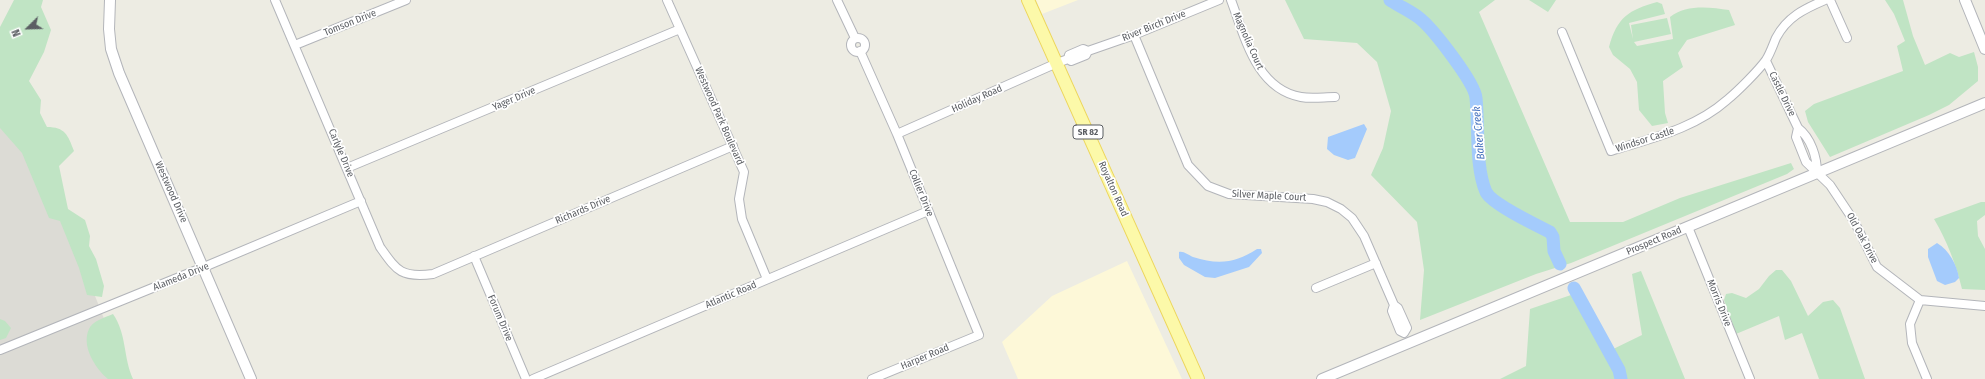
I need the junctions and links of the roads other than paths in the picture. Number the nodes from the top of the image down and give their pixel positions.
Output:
1 (110, 0) edge
2 (275, 0) edge
3 (406, 0) edge
4 (666, 0) edge
5 (837, 0) edge
6 (1028, 0) edge
7 (1219, 0) edge
8 (1231, 0) edge
9 (1825, 0) edge
10 (1830, 0) edge
11 (1965, 0) edge
12 (680, 29) junction
13 (1562, 32) dead end
14 (1134, 35) junction
15 (1847, 38) dead end
16 (295, 45) junction
17 (1985, 49) edge
18 (1062, 61) junction
19 (1766, 61) junction
20 (1335, 96) dead end
21 (1985, 103) edge
22 (896, 134) junction
23 (733, 146) junction
24 (347, 168) junction
25 (1817, 173) junction
26 (361, 200) junction
27 (928, 211) junction
28 (1688, 227) junction
29 (474, 256) junction
30 (1376, 263) junction
31 (204, 267) junction
32 (433, 274) joint
33 (768, 279) junction
34 (1316, 288) dead end
35 (1920, 300) junction
36 (1985, 306) edge
37 (979, 335) joint
38 (1409, 343) junction
39 (0, 350) edge
40 (251, 379) edge
41 (526, 379) edge
42 (533, 379) edge
43 (872, 379) edge
44 (1198, 379) edge
45 (1322, 379) edge
46 (1750, 379) edge
47 (1927, 379) edge

1 - 31 street, Westwood Drive
2 - 16 street, Carlyle Drive
3 - 16 street, Tomson Drive
4 - 12 street, Westwood Park Boulevard
5 - 22 street, Collier Drive
6 - 18 main road, Royalton Road / SR 82
7 - 14 street, River Birch Drive
8 - 20 street, Magnolia Court
9 - 19 street, Windsor Castle
10 - 15 street
11 - 17 street
12 - 23 street, Westwood Park Boulevard
12 - 24 street, Yager Drive
13 - 19 street, Windsor Castle
14 - 18 street, River Birch Drive
14 - 30 street, Silver Maple Court
16 - 24 street, Carlyle Drive
18 - 22 street, Holiday Road
18 - 44 main road, Royalton Road / SR 82
19 - 25 street, Castle Drive
21 - 25 street, Prospect Road
22 - 27 street, Collier Drive
23 - 29 street, Richards Drive
23 - 33 street, Westwood Park Boulevard
24 - 26 street, Carlyle Drive
25 - 28 street, Prospect Road
25 - 35 street, Old Oak Drive
26 - 31 street, Alameda Drive
26 - 32 street, Carlyle Drive
27 - 33 street, Atlantic Road
27 - 37 street, Collier Drive
28 - 38 street, Prospect Road
28 - 46 street, Morris Drive
29 - 32 street, Richards Drive
29 - 41 street, Forum Drive
30 - 34 street
30 - 38 street, Silver Maple Court
31 - 39 street, Alameda Drive
31 - 40 street, Westwood Drive
33 - 42 street, Atlantic Road
35 - 36 street
35 - 47 street
37 - 43 street, Harper Road
38 - 45 street, Prospect Road

